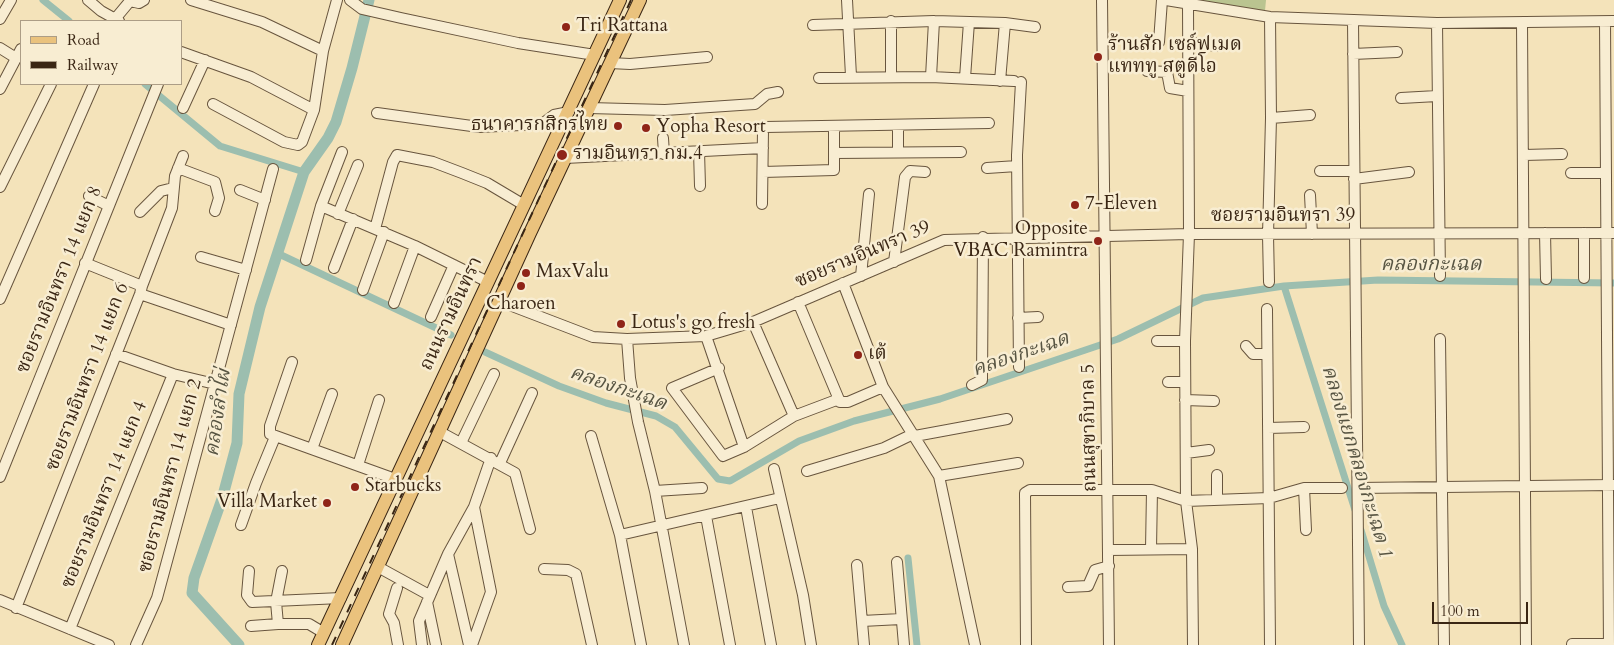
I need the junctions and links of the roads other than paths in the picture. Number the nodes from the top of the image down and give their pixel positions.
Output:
1 (10, 0) edge
2 (88, 0) edge
3 (144, 0) edge
4 (191, 0) edge
5 (337, 0) edge
6 (350, 0) edge
7 (620, 0) edge
8 (640, 0) edge
9 (847, 0) edge
10 (1102, 0) edge
11 (1164, 0) edge
12 (1188, 4) junction
13 (1270, 17) junction
14 (0, 19) edge
15 (117, 20) edge
16 (1353, 20) junction
17 (891, 21) junction
18 (934, 21) junction
19 (969, 22) junction
20 (1610, 22) edge
21 (848, 23) junction
22 (1005, 23) junction
23 (1437, 23) junction
24 (1522, 23) junction
25 (812, 25) dead end
26 (1036, 27) dead end
27 (1159, 42) dead end
28 (1188, 42) junction
29 (1217, 46) dead end
30 (0, 48) edge
31 (323, 51) junction
32 (182, 52) edge
33 (1397, 52) dead end
34 (19, 53) edge
35 (1353, 54) junction
36 (595, 55) junction
37 (707, 57) dead end
38 (205, 60) junction
39 (610, 63) junction
40 (1147, 71) dead end
41 (851, 76) junction
42 (891, 76) junction
43 (931, 77) junction
44 (819, 78) dead end
45 (965, 78) junction
46 (1000, 81) junction
47 (51, 85) edge
48 (94, 85) edge
49 (0, 89) edge
50 (156, 89) edge
51 (1188, 91) junction
52 (778, 92) dead end
53 (1437, 96) junction
54 (1400, 98) dead end
55 (213, 104) dead end
56 (183, 108) dead end
57 (589, 108) junction
58 (314, 110) junction
59 (569, 112) junction
60 (377, 113) dead end
61 (1310, 115) dead end
62 (1271, 118) junction
63 (989, 124) dead end
64 (898, 126) junction
65 (834, 127) junction
66 (663, 138) dead end
67 (763, 148) junction
68 (699, 151) junction
69 (342, 152) dead end
70 (898, 152) junction
71 (961, 152) dead end
72 (834, 153) junction
73 (664, 154) junction
74 (1562, 154) dead end
75 (1524, 155) junction
76 (183, 156) dead end
77 (565, 158) junction
78 (358, 165) dead end
79 (1017, 166) junction
80 (178, 168) junction
81 (987, 168) dead end
82 (273, 169) dead end
83 (1320, 171) dead end
84 (763, 172) junction
85 (925, 172) dead end
86 (1409, 172) dead end
87 (1571, 173) dead end
88 (1606, 173) junction
89 (1353, 175) junction
90 (700, 186) dead end
91 (0, 187) edge
92 (174, 188) junction
93 (240, 190) dead end
94 (869, 194) dead end
95 (1310, 195) dead end
96 (89, 196) dead end
97 (264, 200) junction
98 (762, 204) dead end
99 (524, 205) junction
100 (109, 206) junction
101 (321, 206) junction
102 (215, 211) dead end
103 (140, 212) dead end
104 (338, 214) junction
105 (353, 219) junction
106 (379, 231) junction
107 (1584, 233) junction
108 (1610, 233) edge
109 (1189, 234) junction
110 (1312, 234) junction
111 (1354, 234) junction
112 (1440, 234) junction
113 (1524, 234) junction
114 (1545, 234) junction
115 (1268, 235) junction
116 (1104, 236) junction
117 (983, 237) junction
118 (1019, 237) junction
119 (415, 246) junction
120 (201, 257) dead end
121 (306, 260) dead end
122 (894, 262) junction
123 (86, 263) junction
124 (454, 266) junction
125 (334, 268) dead end
126 (246, 270) junction
127 (862, 276) junction
128 (1440, 276) dead end
129 (1584, 278) dead end
130 (1546, 279) dead end
131 (488, 282) junction
132 (1269, 282) dead end
133 (843, 283) junction
134 (141, 290) junction
135 (362, 290) dead end
136 (0, 299) edge
137 (499, 301) junction
138 (798, 302) junction
139 (394, 303) dead end
140 (1267, 309) dead end
141 (431, 317) dead end
142 (1038, 317) dead end
143 (1018, 318) junction
144 (752, 322) junction
145 (230, 325) junction
146 (706, 336) junction
147 (626, 339) junction
148 (1440, 339) dead end
149 (1185, 341) junction
150 (1157, 342) dead end
151 (1246, 346) dead end
152 (116, 354) junction
153 (1268, 354) junction
154 (292, 362) dead end
155 (719, 368) junction
156 (1019, 368) dead end
157 (173, 374) junction
158 (494, 374) dead end
159 (1168, 382) dead end
160 (1185, 382) junction
161 (215, 384) junction
162 (972, 385) dead end
163 (883, 387) junction
164 (332, 394) dead end
165 (532, 394) dead end
166 (838, 399) junction
167 (379, 400) dead end
168 (1185, 400) junction
169 (1214, 400) dead end
170 (794, 416) junction
171 (1007, 418) dead end
172 (1304, 427) dead end
173 (1268, 428) junction
174 (440, 432) junction
175 (914, 435) junction
176 (591, 436) dead end
177 (275, 437) junction
178 (461, 443) junction
179 (744, 447) junction
180 (312, 449) junction
181 (1209, 450) dead end
182 (1186, 453) junction
183 (495, 461) junction
184 (1018, 463) dead end
185 (358, 465) junction
186 (774, 469) dead end
187 (807, 472) dead end
188 (1217, 475) dead end
189 (939, 476) junction
190 (0, 477) edge
191 (395, 479) junction
192 (1611, 485) edge
193 (1442, 486) junction
194 (1525, 486) junction
195 (702, 488) dead end
196 (1304, 488) junction
197 (1342, 488) dead end
198 (1109, 489) junction
199 (1152, 490) junction
200 (654, 491) junction
201 (1358, 493) junction
202 (780, 498) junction
203 (1269, 498) junction
204 (1186, 500) junction
205 (1217, 500) junction
206 (474, 507) junction
207 (746, 507) junction
208 (706, 516) junction
209 (241, 525) dead end
210 (662, 526) junction
211 (530, 529) dead end
212 (1306, 530) dead end
213 (620, 535) junction
214 (1151, 549) junction
215 (1192, 549) junction
216 (1108, 550) junction
217 (448, 554) junction
218 (897, 562) dead end
219 (857, 565) dead end
220 (1108, 566) junction
221 (378, 567) junction
222 (544, 570) dead end
223 (249, 571) dead end
224 (282, 571) dead end
225 (1611, 585) edge
226 (1068, 587) dead end
227 (397, 588) dead end
228 (341, 598) junction
229 (428, 599) junction
230 (0, 600) edge
231 (276, 602) junction
232 (16, 608) junction
233 (902, 619) junction
234 (330, 620) junction
235 (862, 621) junction
236 (278, 624) junction
237 (251, 626) dead end
238 (70, 629) junction
239 (349, 629) junction
240 (324, 633) junction
241 (1572, 644) edge
242 (109, 645) edge
243 (136, 645) edge
244 (318, 645) edge
245 (342, 645) edge
246 (398, 645) edge
247 (422, 645) edge
248 (436, 645) edge
249 (471, 645) edge
250 (592, 645) edge
251 (641, 645) edge
252 (684, 645) edge
253 (730, 645) edge
254 (771, 645) edge
255 (811, 645) edge
256 (864, 645) edge
257 (904, 645) edge
258 (975, 645) edge
259 (1026, 645) edge
260 (1108, 645) edge
261 (1193, 645) edge
262 (1270, 645) edge
263 (1359, 645) edge
264 (1444, 645) edge
265 (1526, 645) edge
266 (1609, 645) edge

1 - 14 street
2 - 15 street
3 - 15 street
4 - 31 street
5 - 31 street
6 - 36 street
7 - 36 main road, ถนนรามอินทรา
8 - 39 main road, ถนนรามอินทรา
9 - 21 street
10 - 116 street, ถนนสุขาภิบาล 5
11 - 12 street
11 - 27 street
12 - 13 street
12 - 28 street
13 - 16 street
13 - 62 street
16 - 23 street
16 - 35 street
17 - 18 street
17 - 21 street
17 - 42 street
18 - 19 street
18 - 43 street
19 - 22 street
19 - 45 street
20 - 24 street
20 - 88 street
21 - 25 street
21 - 41 street
22 - 26 street
22 - 46 street
23 - 24 street
23 - 53 street
24 - 75 street
28 - 29 street
28 - 51 street
30 - 34 street
31 - 58 street
32 - 38 street
33 - 35 street
34 - 49 street
35 - 89 street
36 - 59 main road, ถนนรามอินทรา
37 - 39 street
38 - 56 street
38 - 58 street
39 - 57 main road, ถนนรามอินทรา
40 - 51 street
41 - 42 street
41 - 44 street
42 - 43 street
43 - 45 street
45 - 46 street
46 - 79 street
47 - 91 street
48 - 136 street
50 - 100 street, ซอยรามอินทรา 14 แยก 8
51 - 109 street
52 - 57 street
53 - 54 street
53 - 112 street
55 - 58 street
57 - 77 main road, ถนนรามอินทรา
59 - 60 street
59 - 99 main road, ถนนรามอินทรา
61 - 62 street
62 - 115 street
63 - 64 street
64 - 65 street
64 - 70 street
65 - 67 street
65 - 72 street
66 - 73 street
67 - 68 street
67 - 84 street
68 - 73 street
68 - 90 street
69 - 101 street
70 - 71 street
70 - 72 street
72 - 84 street
73 - 77 street
74 - 75 street
75 - 113 street
76 - 80 street, ซอยรามอินทรา 14 แยก 6
77 - 137 main road, ถนนรามอินทรา
78 - 104 street
79 - 81 street
79 - 118 street
80 - 92 street, ซอยรามอินทรา 14 แยก 6
80 - 102 street
82 - 97 street, ซอยรามอินทรา 14 แยก 2
83 - 89 street
84 - 98 street
85 - 122 street
86 - 89 street
87 - 88 street
88 - 108 street
89 - 111 street
92 - 103 street
92 - 134 street, ซอยรามอินทรา 14 แยก 6
93 - 97 street
94 - 127 street
95 - 110 street
96 - 100 street
97 - 126 street, ซอยรามอินทรา 14 แยก 2
99 - 106 street
99 - 131 main road, ถนนรามอินทรา
100 - 123 street, ซอยรามอินทรา 14 แยก 8
101 - 104 street
101 - 121 street
104 - 105 street
105 - 106 street
105 - 125 street
106 - 119 street
106 - 135 street
107 - 108 street, ซอยรามอินทรา 39
107 - 114 street, ซอยรามอินทรา 39
107 - 129 street
108 - 192 street
109 - 115 street, ซอยรามอินทรา 39
109 - 116 street, ซอยรามอินทรา 39
109 - 149 street
110 - 111 street, ซอยรามอินทรา 39
110 - 115 street, ซอยรามอินทรา 39
111 - 112 street, ซอยรามอินทรา 39
111 - 201 street
112 - 113 street, ซอยรามอินทรา 39
112 - 128 street
113 - 114 street, ซอยรามอินทรา 39
113 - 194 street
114 - 130 street
115 - 132 street
116 - 118 street, ซอยรามอินทรา 39
116 - 198 street, ถนนสุขาภิบาล 5
117 - 118 street, ซอยรามอินทรา 39
117 - 122 street, ซอยรามอินทรา 39
117 - 162 street
118 - 143 street
119 - 124 street
119 - 139 street
120 - 126 street
122 - 127 street, ซอยรามอินทรา 39
123 - 134 street
123 - 190 street, ซอยรามอินทรา 14 แยก 8
124 - 131 street
124 - 141 street
126 - 145 street, ซอยรามอินทรา 14 แยก 2
127 - 133 street, ซอยรามอินทรา 39
131 - 191 main road, ถนนรามอินทรา
133 - 138 street, ซอยรามอินทรา 39
133 - 163 street
134 - 145 street
134 - 152 street, ซอยรามอินทรา 14 แยก 6
137 - 147 street, ซอยรามอินทรา 39
137 - 174 main road, ถนนรามอินทรา
138 - 144 street, ซอยรามอินทรา 39
138 - 166 street
140 - 153 street
142 - 143 street
143 - 156 street
144 - 146 street, ซอยรามอินทรา 39
144 - 170 street
145 - 161 street, ซอยรามอินทรา 14 แยก 2
146 - 147 street, ซอยรามอินทรา 39
146 - 155 street
147 - 200 street
148 - 193 street
149 - 150 street
149 - 160 street
151 - 153 street
152 - 157 street
152 - 232 street, ซอยรามอินทรา 14 แยก 6
153 - 173 street
154 - 177 street
155 - 179 street
155 - 179 street
157 - 161 street
157 - 238 street, ซอยรามอินทรา 14 แยก 4
158 - 178 street
159 - 160 street
160 - 168 street
161 - 243 street, ซอยรามอินทรา 14 แยก 2
163 - 166 street
163 - 175 street
164 - 180 street
165 - 183 street
166 - 170 street
167 - 185 street
168 - 169 street
168 - 182 street
170 - 179 street
171 - 175 street
172 - 173 street
173 - 203 street
174 - 178 street
174 - 221 main road, ถนนรามอินทรา
175 - 187 street
175 - 189 street
176 - 213 street
177 - 180 street
177 - 209 street
178 - 183 street
180 - 185 street
181 - 182 street
182 - 204 street
183 - 206 street
183 - 211 street
184 - 189 street
185 - 191 street
186 - 202 street
188 - 205 street
189 - 258 street
191 - 228 main road, ถนนรามอินทรา
192 - 194 street
192 - 225 street
193 - 194 street
193 - 201 street
193 - 264 street
194 - 265 street
195 - 200 street
196 - 197 street
196 - 203 street
196 - 212 street
198 - 199 street
198 - 216 street, ถนนสุขาภิบาล 5
198 - 259 street
199 - 204 street
199 - 214 street
200 - 210 street
201 - 263 street
202 - 207 street
202 - 255 street
203 - 205 street
203 - 262 street
204 - 205 street
204 - 215 street
206 - 217 street
206 - 249 street
207 - 208 street
207 - 254 street
208 - 210 street
208 - 253 street
210 - 213 street
210 - 252 street
213 - 251 street
214 - 215 street
214 - 216 street
215 - 261 street
216 - 220 street, ถนนสุขาภิบาล 5
217 - 229 street
217 - 249 street
218 - 233 street
219 - 235 street
220 - 226 street
220 - 260 street, ถนนสุขาภิบาล 5
221 - 229 street
221 - 239 main road, ถนนรามอินทรา
222 - 250 street
223 - 231 street
224 - 231 street
225 - 266 street
227 - 246 street
228 - 231 street
228 - 234 main road, ถนนรามอินทรา
229 - 247 street
229 - 248 street
230 - 232 street
231 - 236 street
232 - 238 street
233 - 235 street
233 - 257 street
234 - 239 main road
234 - 240 main road, ถนนรามอินทรา
235 - 256 street
236 - 237 street
236 - 240 street
238 - 242 street
239 - 245 main road, ถนนรามอินทรา
240 - 244 main road, ถนนรามอินทรา
241 - 266 street

